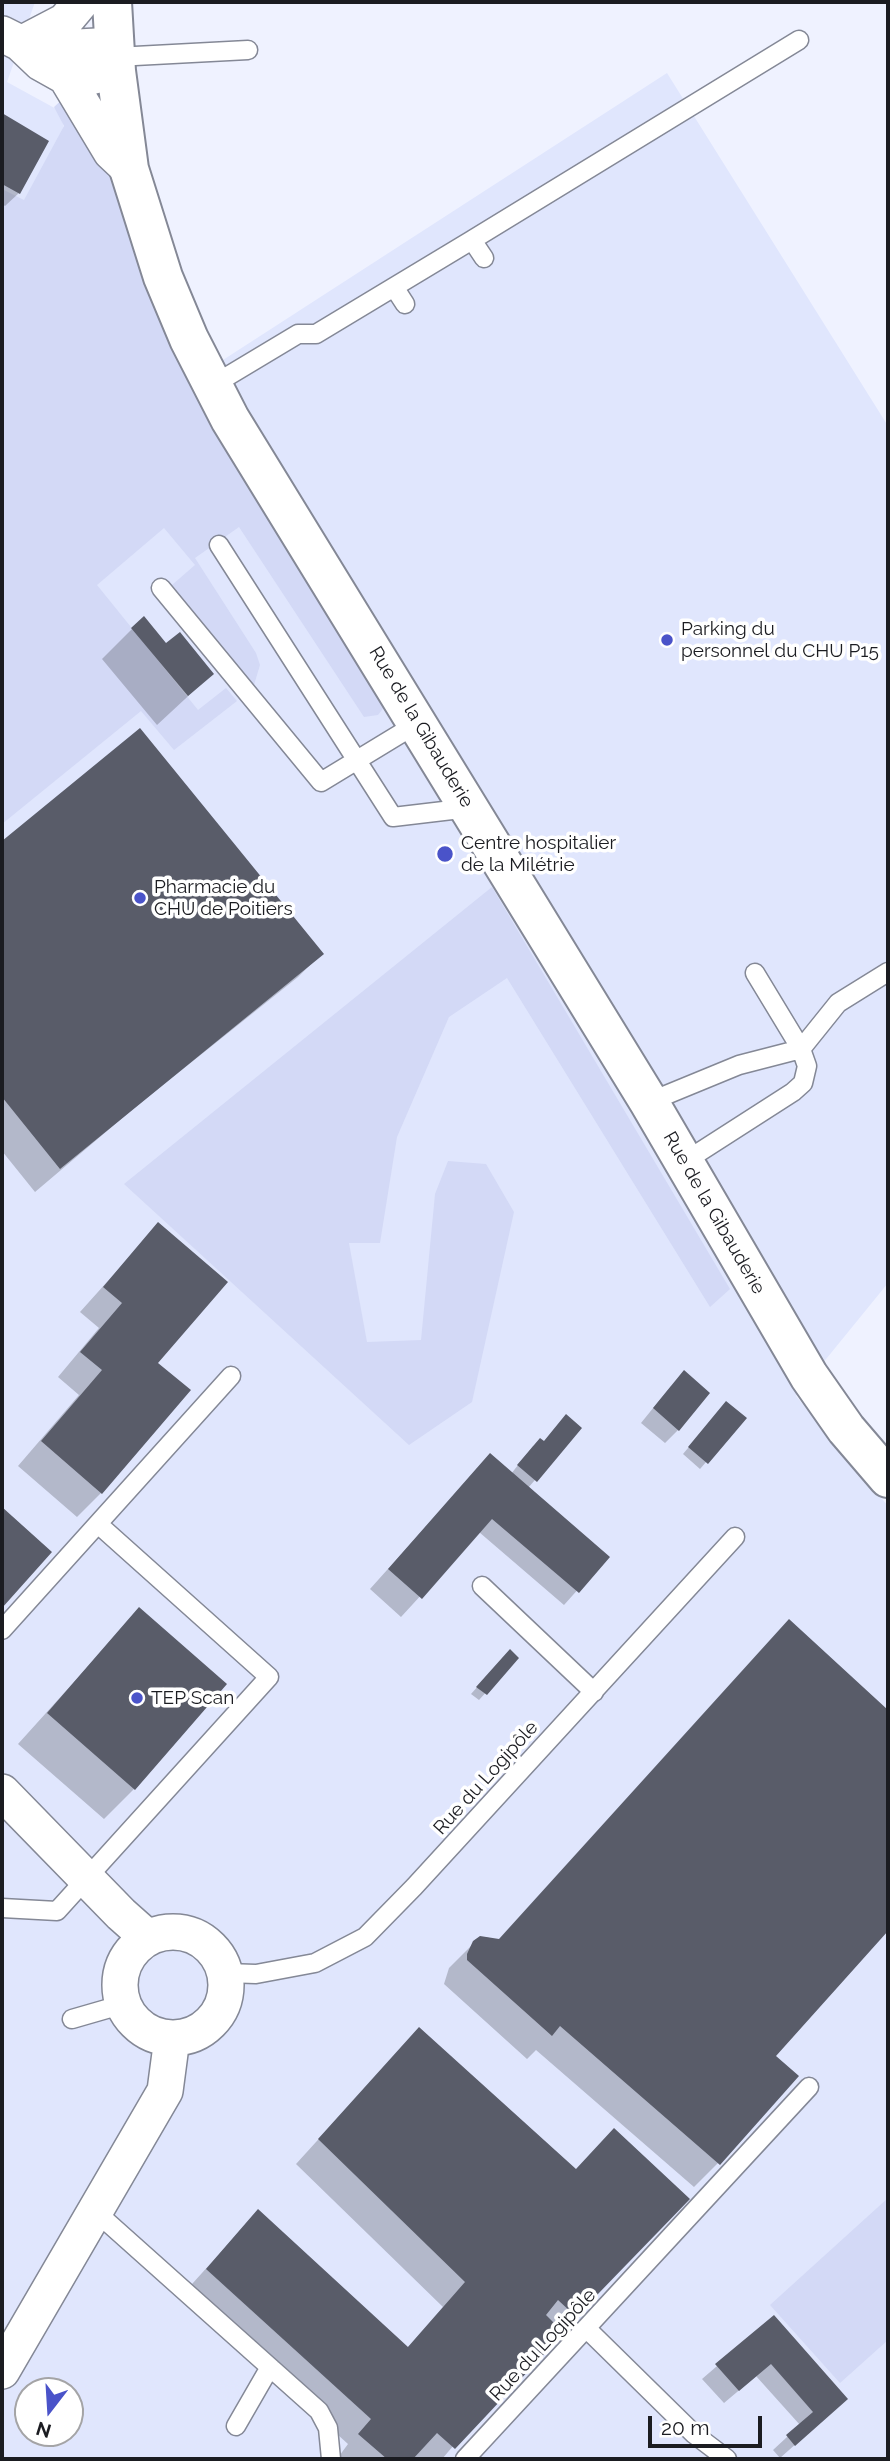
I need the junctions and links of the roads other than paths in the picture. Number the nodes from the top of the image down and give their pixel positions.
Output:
1 (81, 2) edge
2 (112, 2) edge
3 (11, 39) edge
4 (799, 40) dead end
5 (248, 50) dead end
6 (116, 57) junction
7 (66, 77) junction
8 (129, 169) junction
9 (472, 240) junction
10 (484, 258) dead end
11 (394, 287) junction
12 (405, 304) dead end
13 (213, 385) junction
14 (219, 545) dead end
15 (161, 588) dead end
16 (418, 723) junction
17 (357, 760) junction
18 (470, 807) junction
19 (888, 972) edge
20 (755, 973) dead end
21 (801, 1049) junction
22 (649, 1102) junction
23 (684, 1162) junction
24 (231, 1376) dead end
25 (888, 1478) edge
26 (98, 1524) junction
27 (735, 1537) dead end
28 (482, 1586) dead end
29 (2, 1630) edge
30 (594, 1692) junction
31 (2, 1792) edge
32 (86, 1878) junction
33 (2, 1908) edge
34 (148, 1938) junction
35 (226, 1973) junction
36 (124, 2004) junction
37 (72, 2019) dead end
38 (172, 2038) junction
39 (809, 2087) dead end
40 (95, 2211) junction
41 (586, 2328) junction
42 (270, 2367) junction
43 (2, 2371) edge
44 (236, 2426) dead end
45 (331, 2459) edge
46 (465, 2459) edge
47 (727, 2459) edge

1 - 3 street
2 - 6 street, Rue de la Gibauderie
3 - 6 street
3 - 7 street
4 - 9 lane
5 - 6 lane
6 - 7 street
6 - 8 street, Rue de la Gibauderie
7 - 8 street
8 - 13 street, Rue de la Gibauderie
9 - 10 lane
9 - 11 lane
11 - 12 lane
11 - 13 lane
13 - 16 street, Rue de la Gibauderie
14 - 17 lane
15 - 17 lane
16 - 17 lane
16 - 18 street, Rue de la Gibauderie
17 - 18 lane
18 - 22 street, Rue de la Gibauderie
19 - 21 lane
20 - 21 lane
21 - 22 lane
21 - 23 lane
22 - 23 street, Rue de la Gibauderie
23 - 25 street, Rue de la Gibauderie
24 - 26 lane
26 - 29 lane
26 - 32 lane
27 - 30 lane, Rue du Logipôle
28 - 30 lane
30 - 35 lane, Rue du Logipôle
31 - 32 street
32 - 33 lane
32 - 34 street
34 - 35 street
34 - 36 street
35 - 38 street
36 - 37 lane
36 - 38 street
38 - 40 street
39 - 41 lane, Rue du Logipôle
40 - 42 lane
40 - 43 street
41 - 46 lane, Rue du Logipôle
41 - 47 lane
42 - 44 lane
42 - 45 lane

